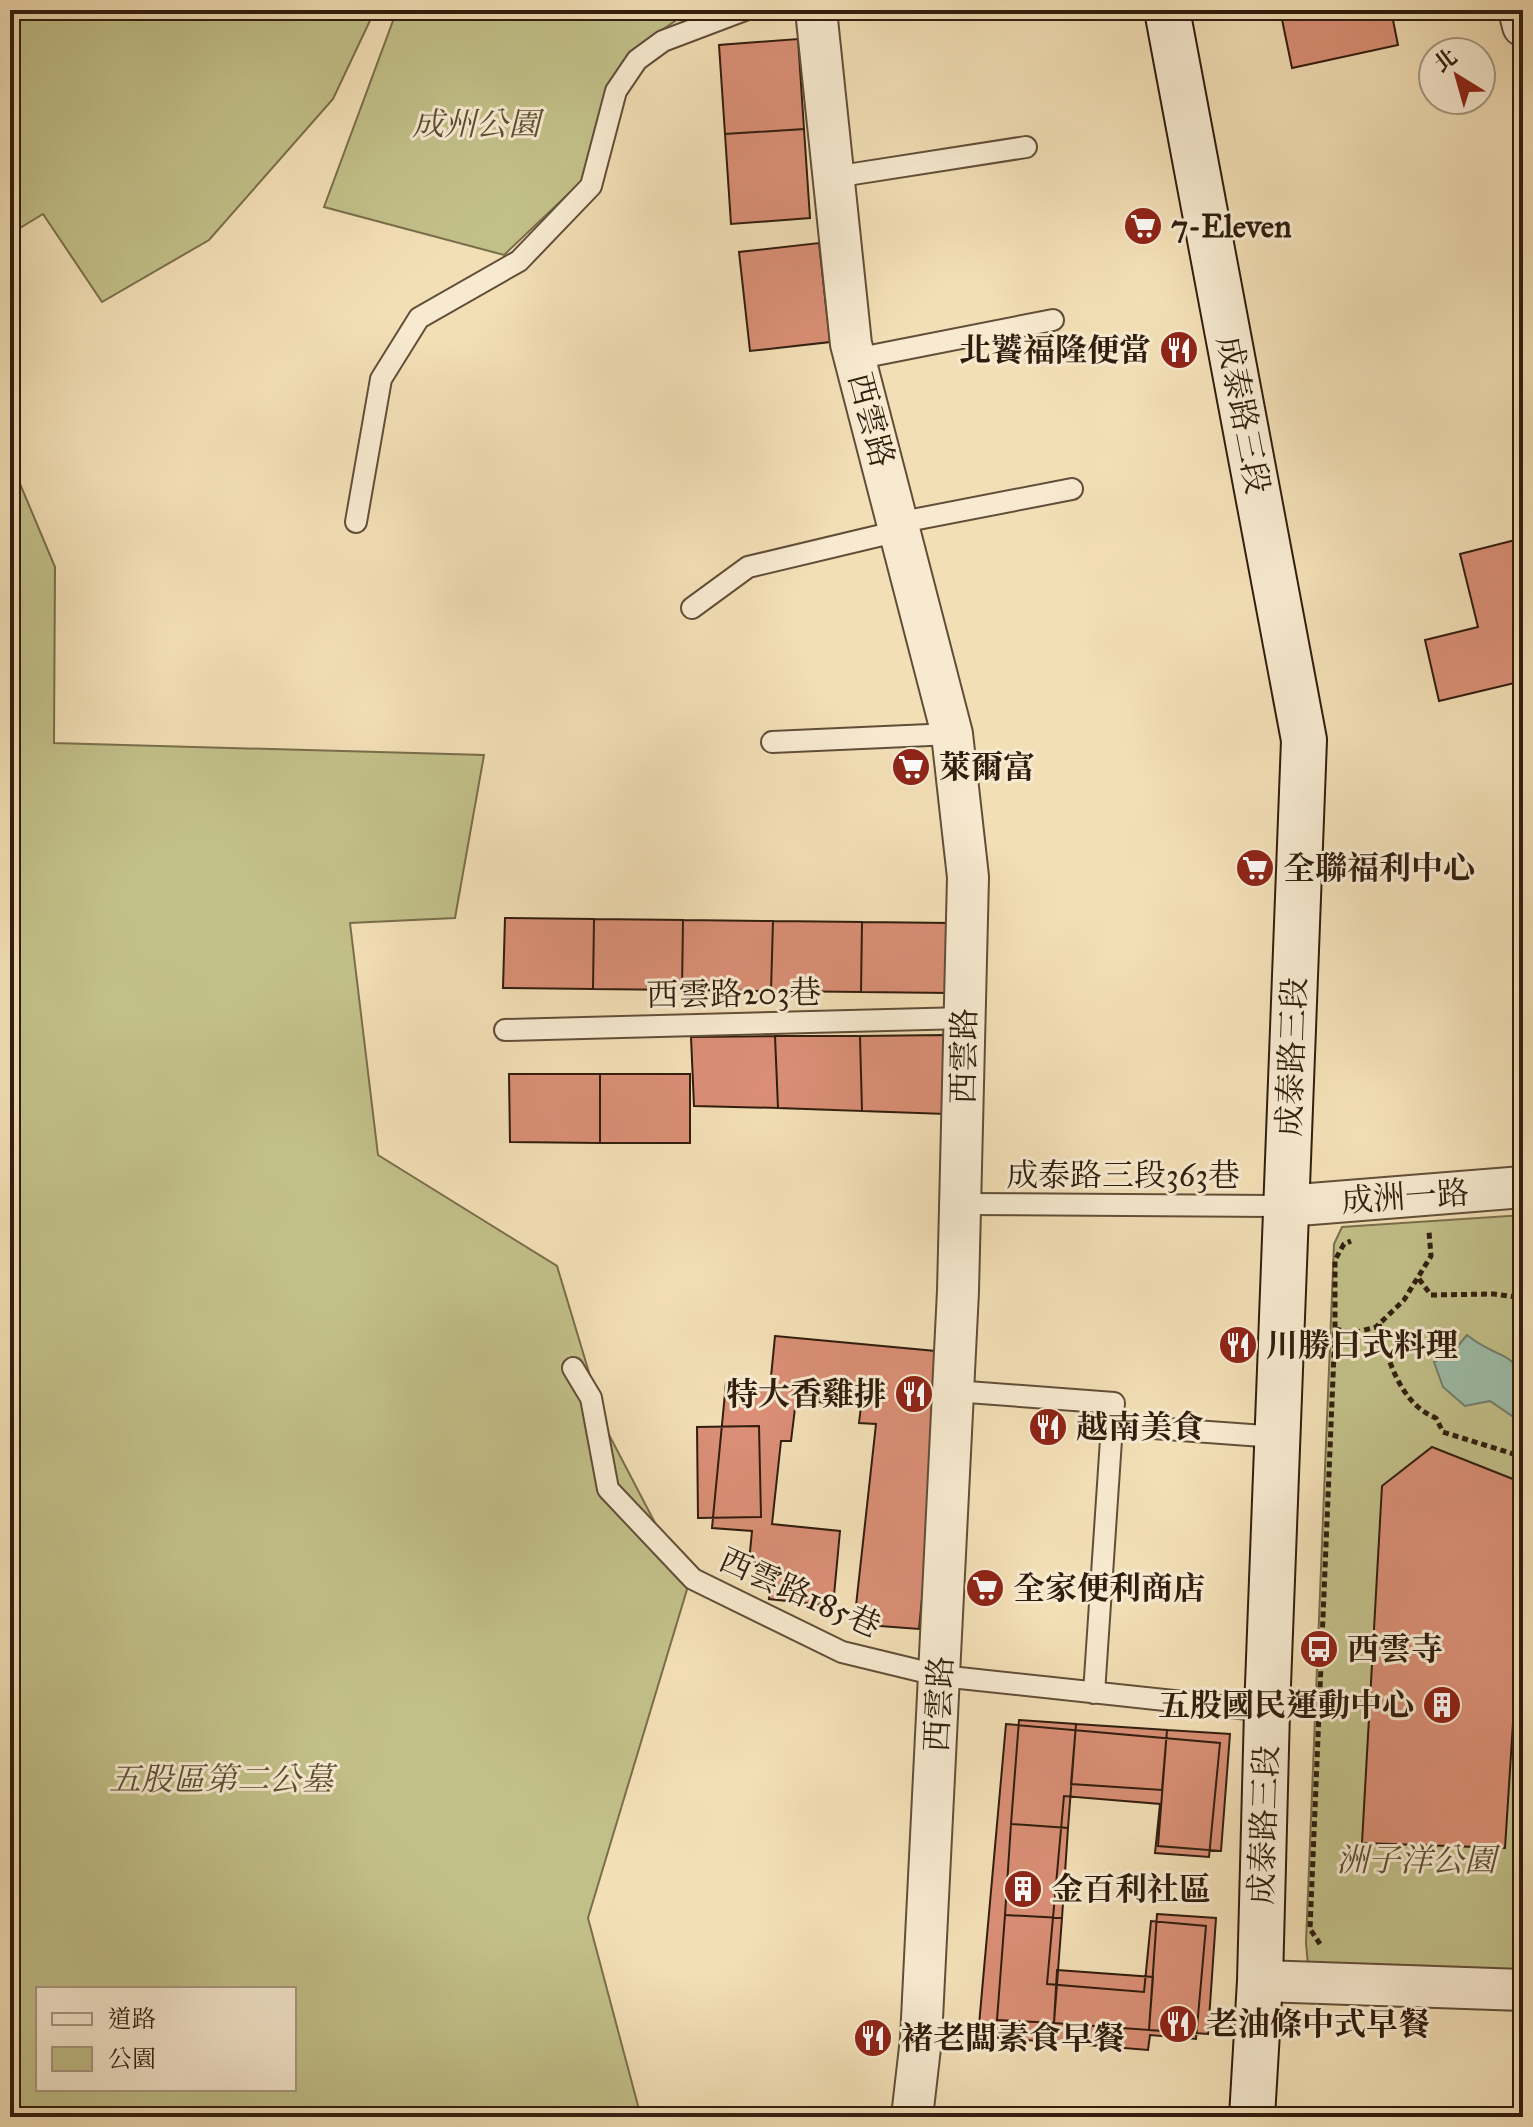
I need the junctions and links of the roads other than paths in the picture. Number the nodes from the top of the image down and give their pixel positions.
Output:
1 (745, 10) edge
2 (816, 10) edge
3 (1167, 10) edge
4 (1519, 10) edge
5 (1523, 26) edge
6 (1026, 147) dead end
7 (834, 177) junction
8 (1053, 320) dead end
9 (855, 359) junction
10 (1072, 489) dead end
11 (356, 522) dead end
12 (898, 527) junction
13 (692, 608) dead end
14 (952, 734) junction
15 (772, 742) dead end
16 (965, 1018) junction
17 (505, 1030) dead end
18 (1523, 1187) edge
19 (960, 1204) junction
20 (1286, 1206) junction
21 (573, 1368) dead end
22 (954, 1391) junction
23 (1112, 1425) junction
24 (1277, 1437) junction
25 (941, 1676) junction
26 (1094, 1693) junction
27 (1267, 1711) junction
28 (1260, 1981) junction
29 (1523, 1990) edge
30 (912, 2117) edge
31 (1252, 2117) edge

1 - 11 lane
2 - 7 street, 西雲路
3 - 20 main road, 成泰路三段
4 - 5 street
6 - 7 lane
7 - 9 street, 西雲路
8 - 9 lane
9 - 12 street, 西雲路
10 - 12 lane
12 - 13 lane
12 - 14 street, 西雲路
14 - 15 lane
14 - 16 street, 西雲路
16 - 17 lane, 西雲路203巷
16 - 19 street, 西雲路
18 - 20 street, 成洲一路
19 - 20 lane, 成泰路三段363巷
19 - 22 street, 西雲路
20 - 24 main road, 成泰路三段
21 - 25 lane, 西雲路185巷
22 - 23 lane
22 - 25 street, 西雲路
23 - 24 lane
23 - 26 lane
24 - 27 main road, 成泰路三段
25 - 26 lane, 西雲路185巷
25 - 30 street, 西雲路
26 - 27 lane, 西雲路185巷
27 - 28 main road, 成泰路三段
28 - 29 street
28 - 31 main road, 成泰路三段

